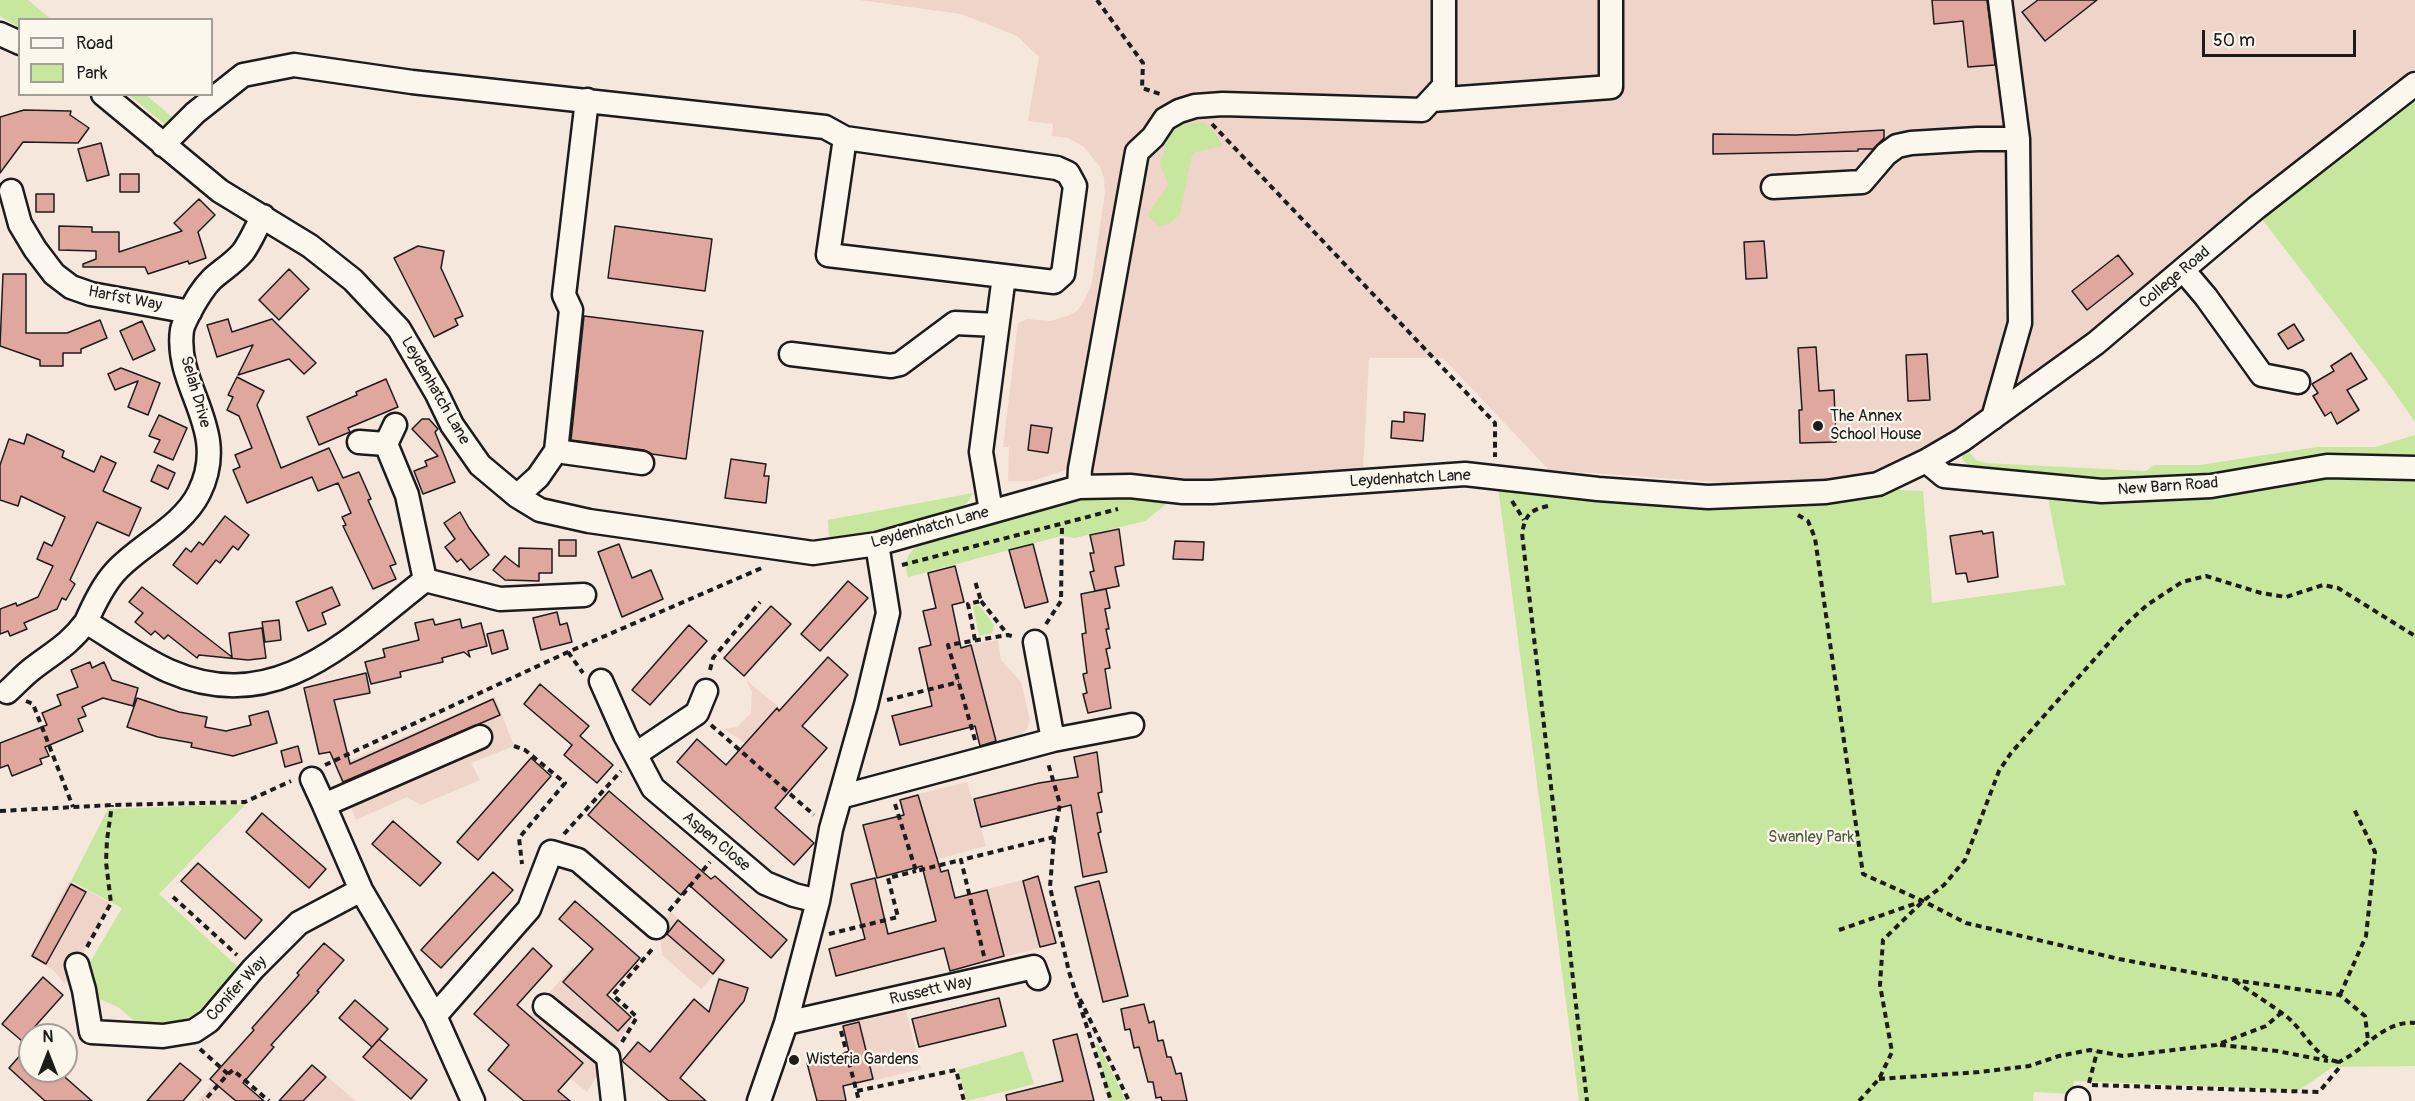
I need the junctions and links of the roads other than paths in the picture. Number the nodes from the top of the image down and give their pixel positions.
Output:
1 (1444, 0) edge
2 (1611, 0) edge
3 (2000, 0) edge
4 (0, 34) edge
5 (18, 42) edge
6 (2415, 84) edge
7 (105, 96) edge
8 (587, 100) junction
9 (1432, 100) junction
10 (845, 138) junction
11 (2018, 139) junction
12 (163, 145) junction
13 (1773, 187) dead end
14 (11, 191) dead end
15 (263, 216) junction
16 (10, 226) edge
17 (2184, 271) junction
18 (1004, 276) junction
19 (190, 312) junction
20 (997, 326) junction
21 (791, 354) dead end
22 (2298, 382) dead end
23 (1993, 418) junction
24 (359, 442) dead end
25 (556, 451) junction
26 (1926, 461) junction
27 (642, 463) dead end
28 (2415, 468) edge
29 (1079, 487) junction
30 (517, 496) junction
31 (991, 511) junction
32 (877, 544) junction
33 (424, 580) junction
34 (584, 595) dead end
35 (86, 622) junction
36 (1035, 642) road end
37 (601, 681) dead end
38 (6, 686) edge
39 (706, 691) road end
40 (1132, 724) dead end
41 (480, 736) dead end
42 (1048, 742) junction
43 (636, 754) junction
44 (309, 775) road end
45 (840, 797) junction
46 (324, 806) junction
47 (361, 890) junction
48 (818, 901) junction
49 (665, 915) road end
50 (77, 965) road end
51 (1038, 978) road end
52 (545, 1006) dead end
53 (435, 1016) junction
54 (786, 1023) junction
55 (473, 1101) edge
56 (613, 1101) edge
57 (759, 1101) edge

1 - 9 street
2 - 9 street
3 - 11 street
4 - 5 street
6 - 17 street, College Road
7 - 12 street, Leydenhatch Lane
8 - 10 street
8 - 12 street
8 - 25 street
9 - 29 street
10 - 18 street
10 - 18 street
11 - 13 street
11 - 23 street
12 - 15 street, Leydenhatch Lane
14 - 16 street, Harfst Way
15 - 19 street, Selah Drive
15 - 30 street, Leydenhatch Lane
16 - 19 street, Harfst Way
17 - 22 street
17 - 23 street, College Road
18 - 20 street
19 - 35 street, Selah Drive
20 - 21 street
20 - 31 street
23 - 26 street, College Road
24 - 33 street
25 - 27 street
25 - 30 street
26 - 28 street, New Barn Road
26 - 29 street, Leydenhatch Lane
29 - 31 street, Leydenhatch Lane
30 - 32 street, Leydenhatch Lane
31 - 32 street, Leydenhatch Lane
32 - 45 street
33 - 34 street
33 - 35 street
35 - 38 street, Selah Drive
36 - 42 street
37 - 43 street, Aspen Close
39 - 43 street
40 - 42 street
41 - 46 street
42 - 45 street
43 - 48 street, Aspen Close
44 - 46 street
45 - 48 street
46 - 47 street
47 - 50 street, Conifer Way
47 - 53 street
48 - 54 street
49 - 53 street
51 - 54 street, Russett Way
52 - 56 street
53 - 55 street
54 - 57 street

